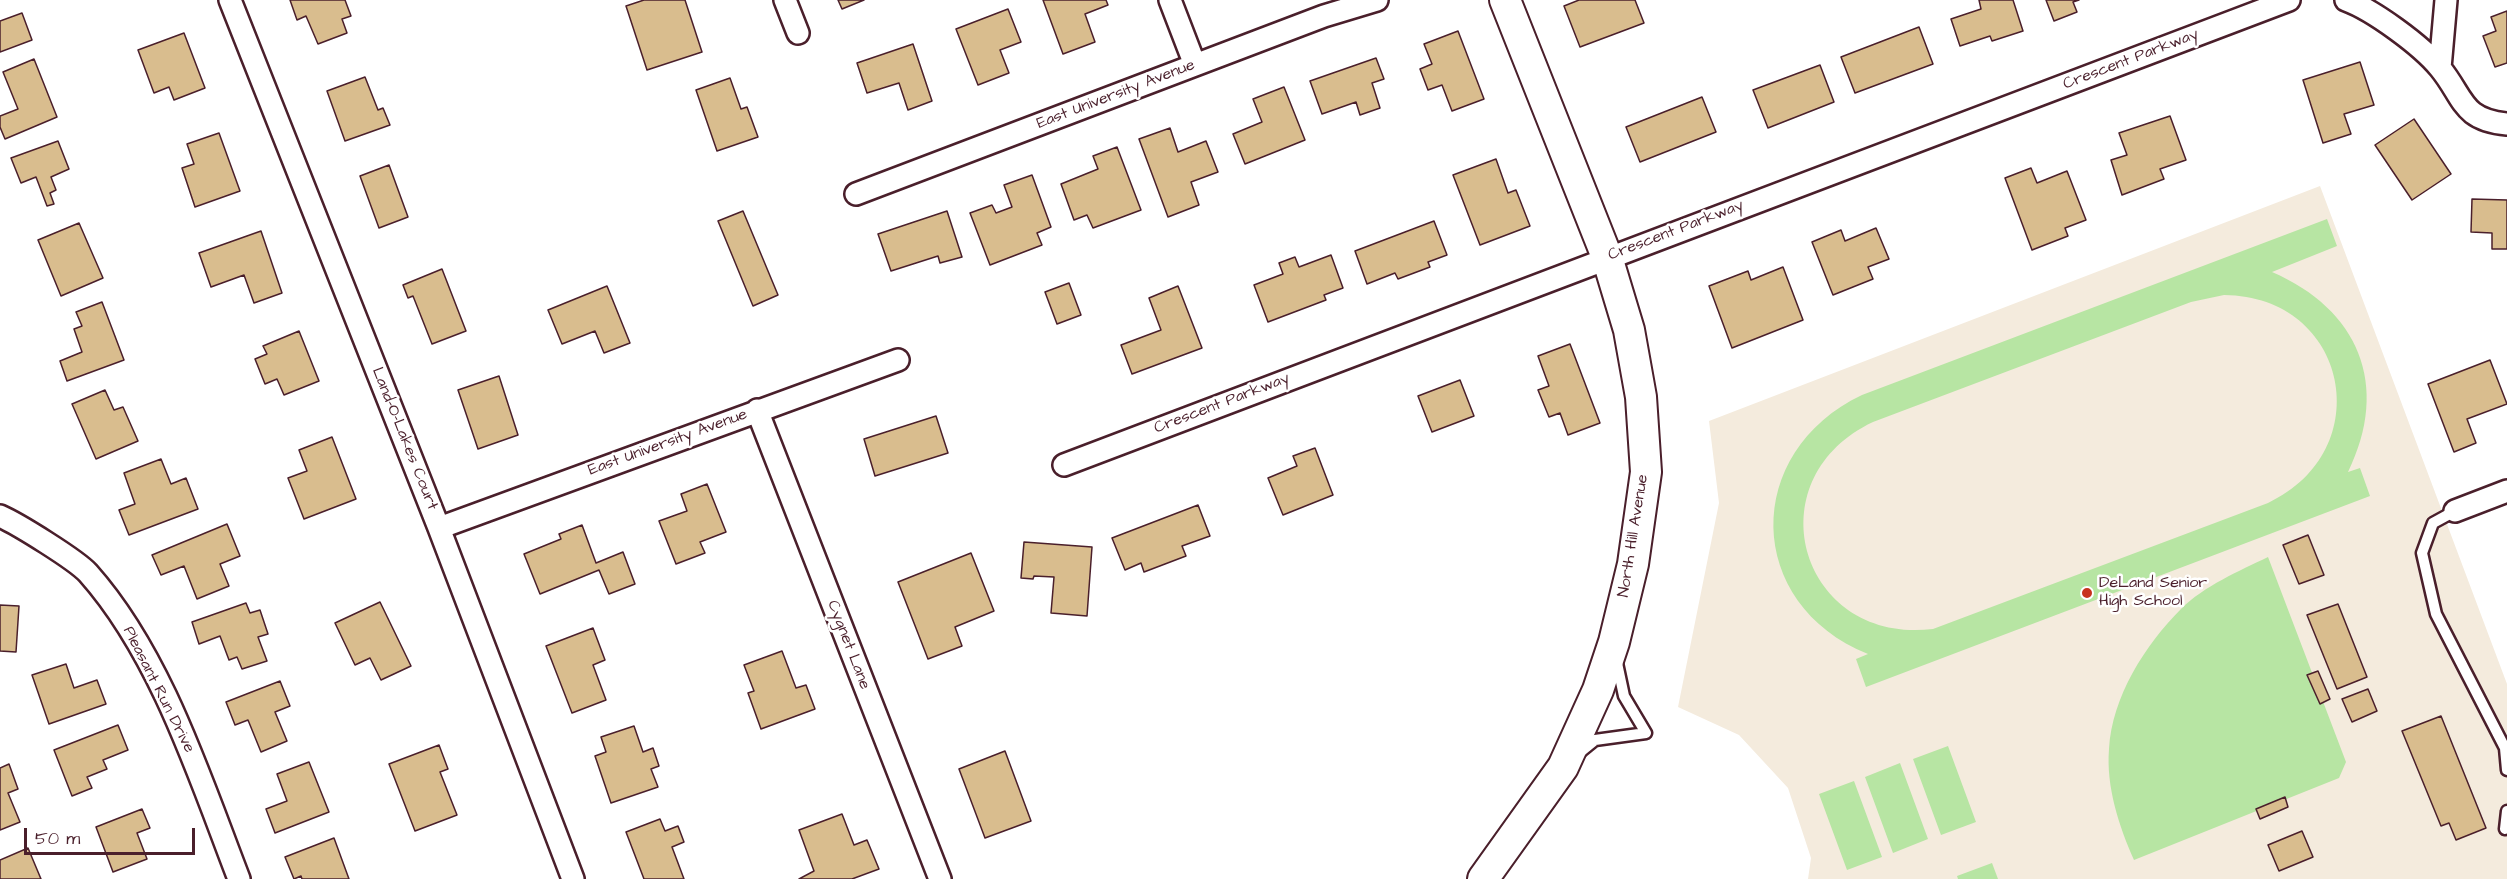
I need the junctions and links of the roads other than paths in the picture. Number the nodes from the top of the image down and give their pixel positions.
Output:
1 (230, 0) edge
2 (785, 0) edge
3 (1170, 0) edge
4 (1377, 0) edge
5 (1505, 0) edge
6 (2289, 0) edge
7 (2346, 0) edge
8 (2446, 0) edge
9 (798, 33) dead end
10 (1195, 65) junction
11 (2440, 68) junction
12 (2507, 124) edge
13 (856, 194) dead end
14 (1607, 257) junction
15 (898, 360) dead end
16 (757, 410) junction
17 (1064, 465) dead end
18 (2507, 491) edge
19 (2455, 511) joint
20 (0, 516) edge
21 (439, 528) junction
22 (1614, 642) junction
23 (1563, 767) junction
24 (2507, 770) edge
25 (2507, 811) edge
26 (2505, 829) dead end
27 (238, 879) edge
28 (573, 879) edge
29 (940, 879) edge
30 (1483, 879) edge

1 - 21 street, Land-O-Lakes Court
2 - 9 street
3 - 10 street
4 - 10 street, East University Avenue
5 - 14 street, North Hill Avenue
6 - 14 street, Crescent Parkway
7 - 11 street
8 - 11 street
10 - 13 street, East University Avenue
11 - 12 street
14 - 17 street, Crescent Parkway
14 - 22 street, North Hill Avenue
15 - 16 street, East University Avenue
16 - 21 street, East University Avenue
16 - 29 street, Cygnet Lane
18 - 19 street
19 - 24 lane
20 - 27 street, Pleasant Run Drive
21 - 28 street, Land-O-Lakes Court
22 - 23 street, North Hill Avenue
22 - 23 lane
23 - 30 street, North Hill Avenue
25 - 26 lane

